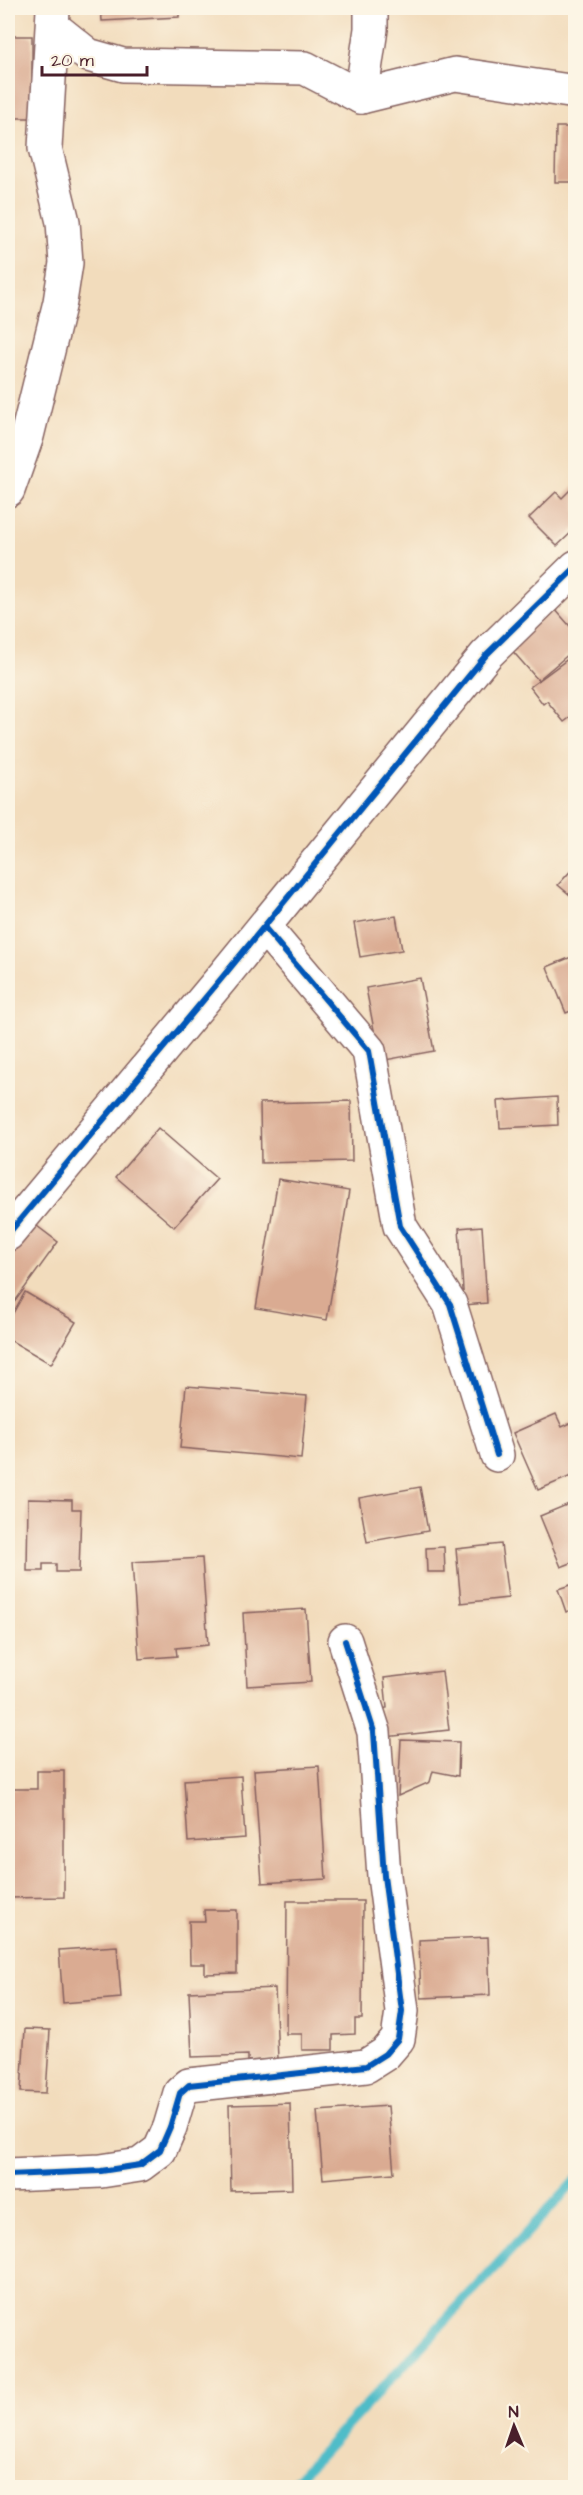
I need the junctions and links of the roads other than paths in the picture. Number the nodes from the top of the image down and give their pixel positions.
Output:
1 (371, 8) edge
2 (53, 17) edge
3 (576, 93) edge
4 (362, 97) junction
5 (8, 490) edge
6 (576, 567) edge
7 (264, 927) junction
8 (8, 1234) edge
9 (497, 1455) dead end
10 (345, 1641) dead end
11 (8, 2175) edge

1 - 4 street
2 - 4 street
2 - 5 street
3 - 4 street
6 - 7 street
7 - 8 street
7 - 9 street
10 - 11 street

